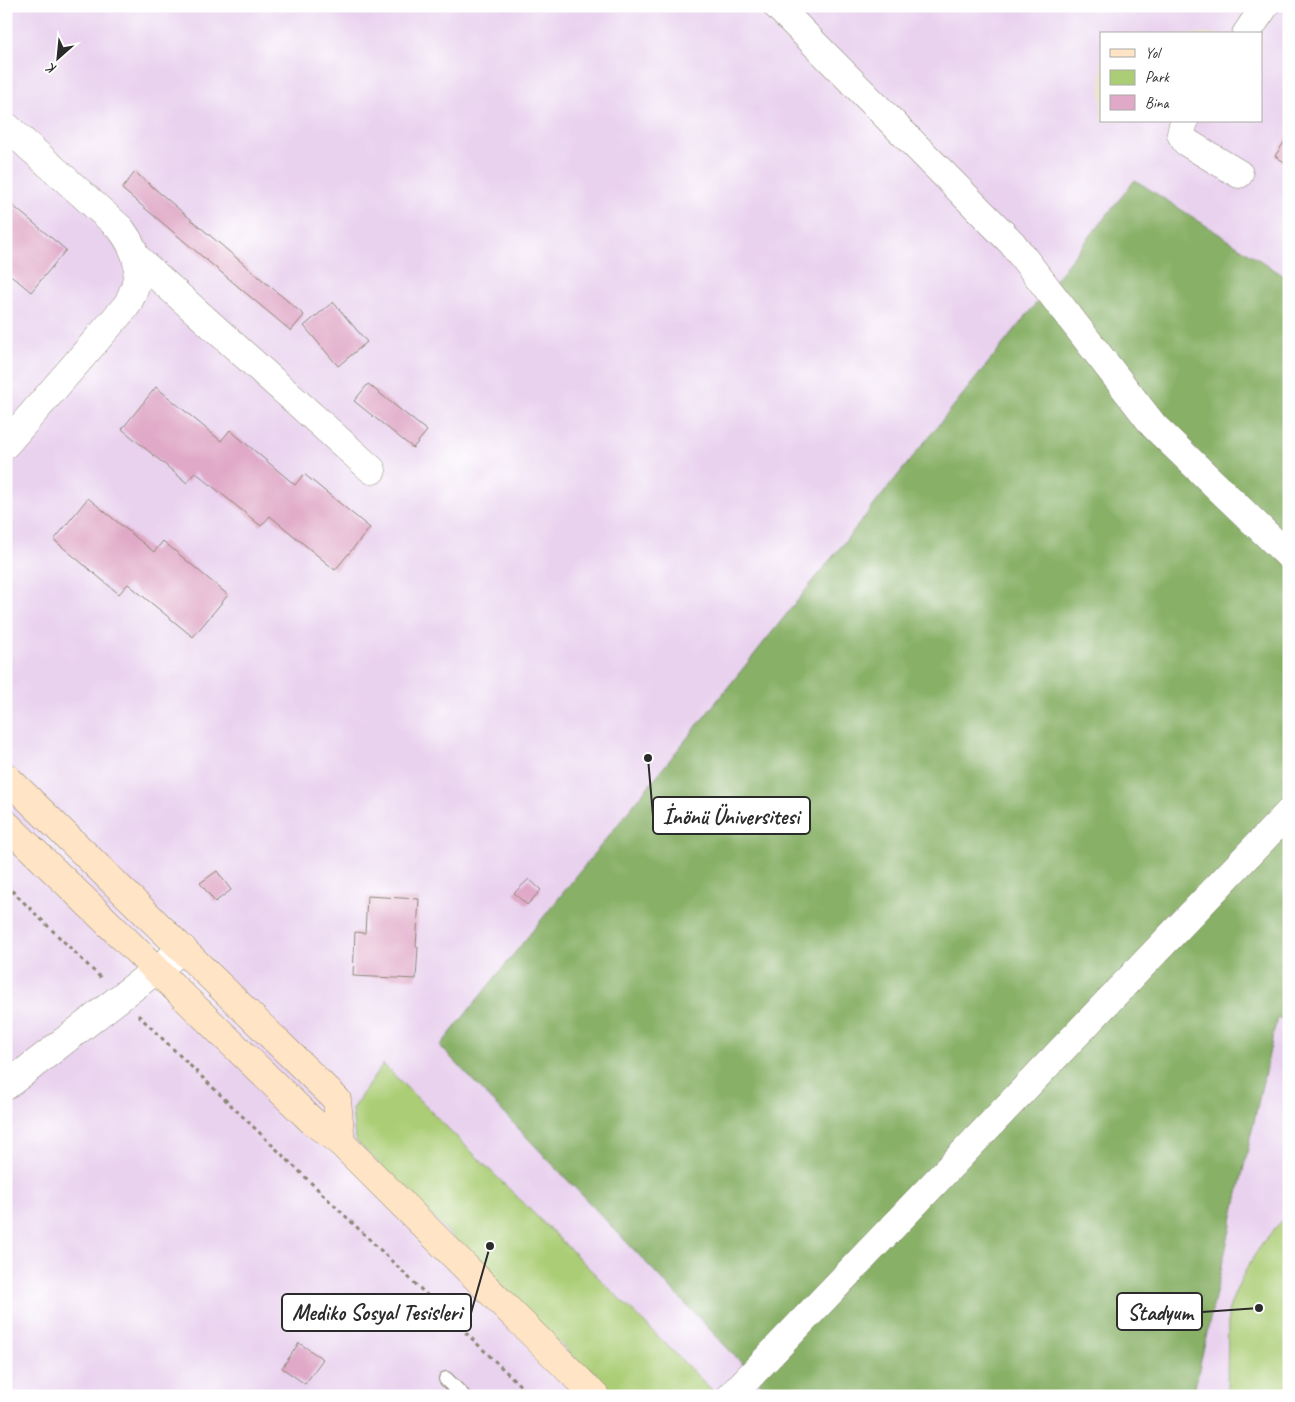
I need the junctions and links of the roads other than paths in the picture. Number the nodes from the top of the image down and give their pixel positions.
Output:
1 (777, 6) edge
2 (1265, 6) edge
3 (1247, 32) edge
4 (1184, 122) edge
5 (6, 126) edge
6 (1239, 174) dead end
7 (137, 258) junction
8 (164, 280) junction
9 (135, 290) junction
10 (6, 444) edge
11 (372, 470) dead end
12 (1289, 556) edge
13 (6, 777) edge
14 (1289, 812) edge
15 (6, 824) edge
16 (183, 950) junction
17 (156, 970) junction
18 (6, 1086) edge
19 (342, 1143) junction
20 (446, 1379) dead end
21 (463, 1396) edge
22 (595, 1396) edge
23 (730, 1396) edge

1 - 12 street
2 - 3 street
4 - 6 street
5 - 7 street
7 - 8 street
7 - 9 street
8 - 9 street
8 - 11 street
9 - 10 street
13 - 16 main road
14 - 23 street
15 - 17 main road
16 - 17 street
16 - 19 main road
17 - 18 street
17 - 19 main road
19 - 22 main road
20 - 21 lane

